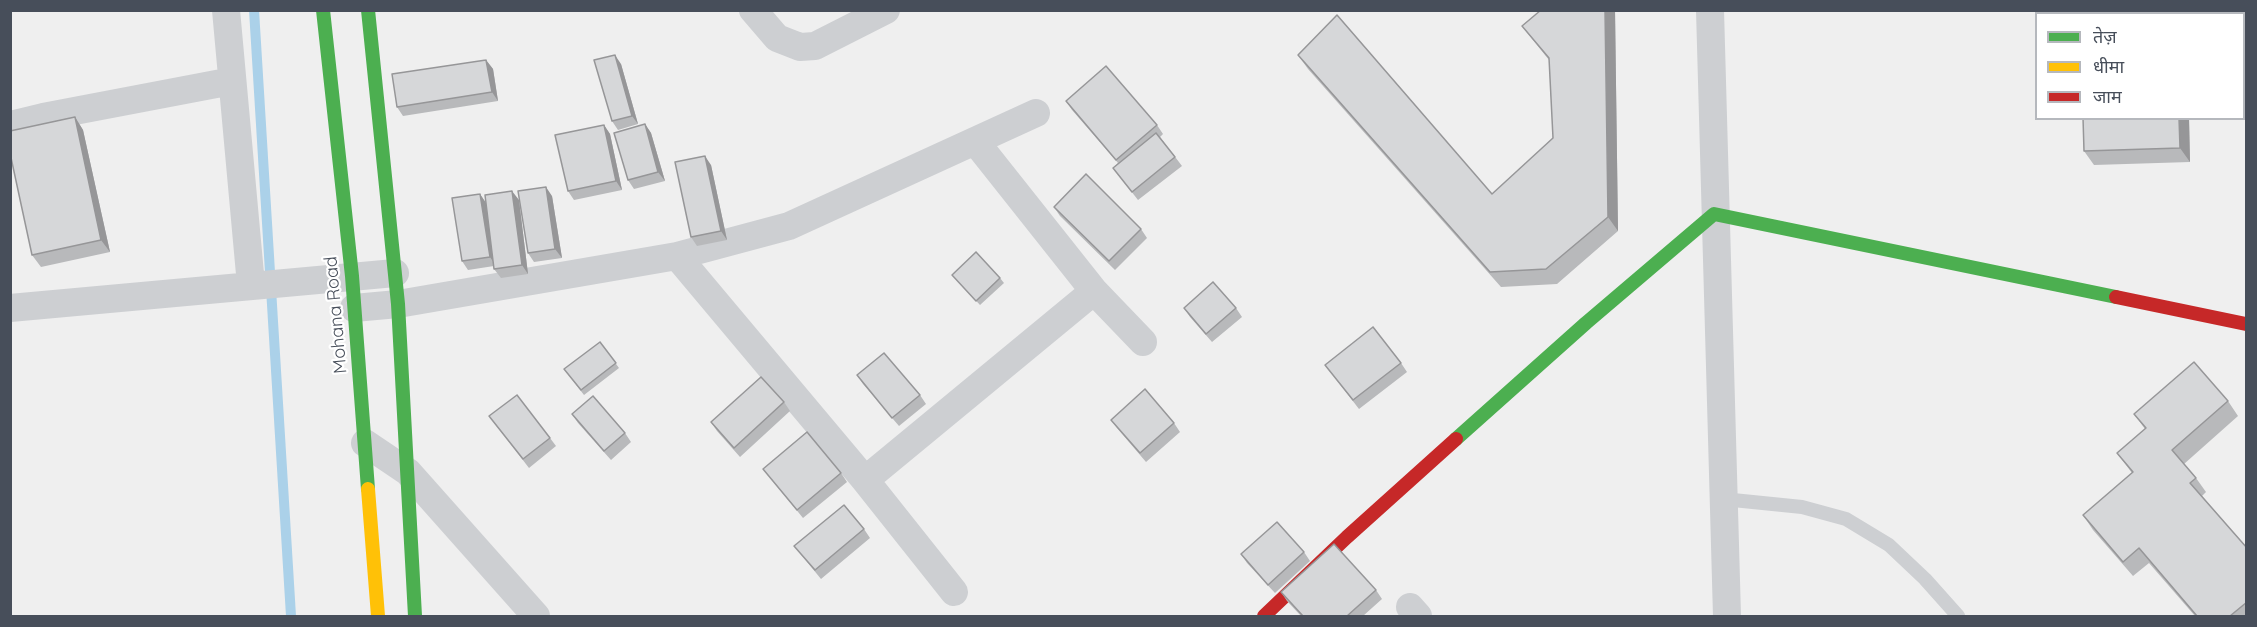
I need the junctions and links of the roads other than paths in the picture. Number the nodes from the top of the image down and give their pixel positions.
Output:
1 (226, 10) edge
2 (323, 10) edge
3 (368, 10) edge
4 (753, 10) edge
5 (885, 10) edge
6 (1710, 10) edge
7 (232, 81) junction
8 (1036, 113) dead end
9 (10, 125) edge
10 (975, 141) junction
11 (1714, 214) junction
12 (677, 256) junction
13 (394, 273) junction
14 (352, 276) junction
15 (258, 285) junction
16 (1094, 291) junction
17 (398, 304) junction
18 (10, 308) edge
19 (354, 308) junction
20 (2247, 324) edge
21 (1143, 342) dead end
22 (365, 442) junction
23 (408, 472) junction
24 (865, 480) junction
25 (1723, 499) junction
26 (954, 592) dead end
27 (378, 616) edge
28 (415, 616) edge
29 (536, 616) edge
30 (1264, 616) edge
31 (1727, 616) edge
32 (1958, 616) edge

1 - 7 street
2 - 14 street, Mohana Road
3 - 13 street
4 - 5 street
6 - 11 street
7 - 9 street
7 - 15 street
8 - 10 street
10 - 12 street
10 - 16 street
11 - 20 street
11 - 25 street
11 - 30 street
12 - 17 street
12 - 24 street
13 - 14 street
13 - 17 street
14 - 15 street
14 - 19 street, Mohana Road
15 - 18 street
16 - 21 street
16 - 24 street
17 - 19 street
17 - 23 street
19 - 22 street, Mohana Road
22 - 23 street
22 - 27 street, Mohana Road
23 - 28 street
23 - 29 street
24 - 26 street
25 - 31 street
25 - 32 lane

